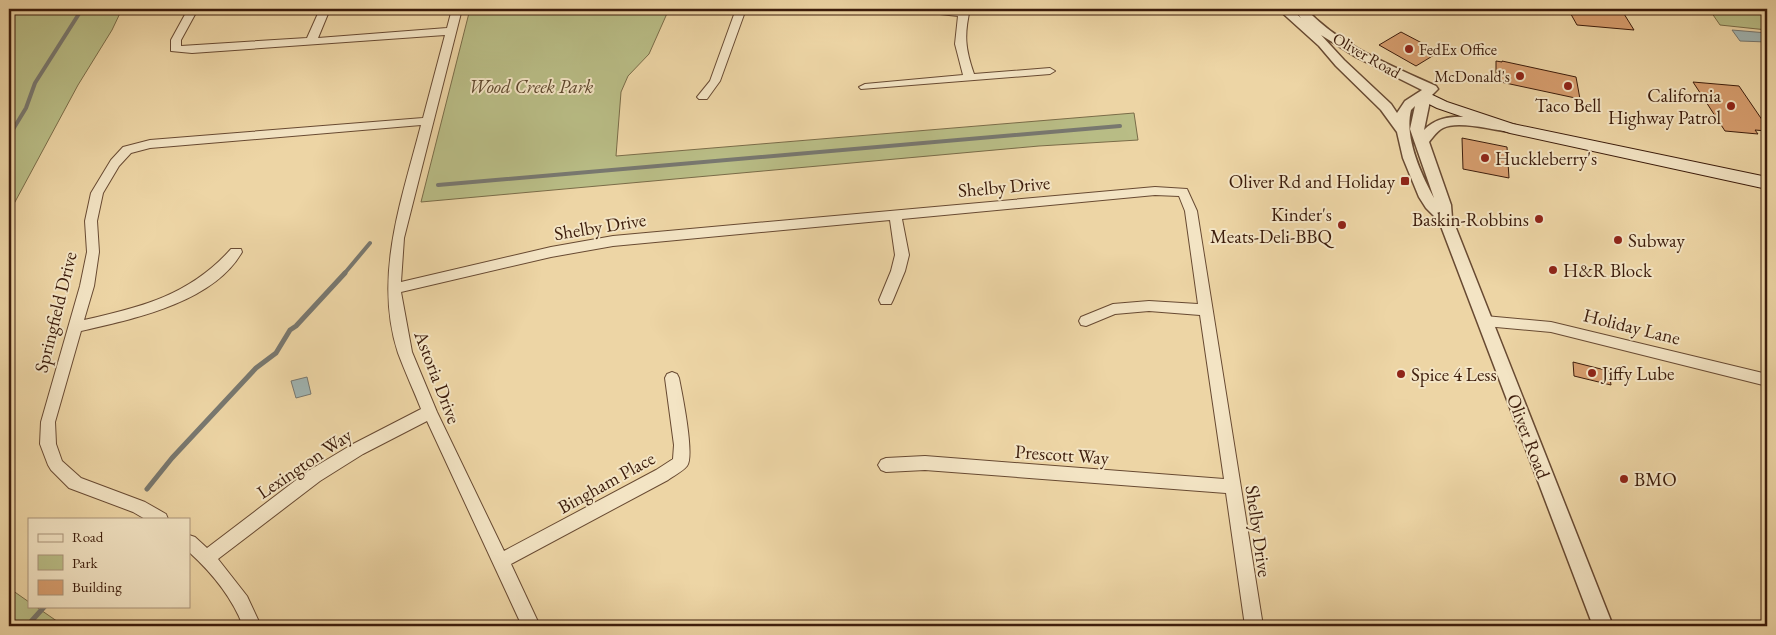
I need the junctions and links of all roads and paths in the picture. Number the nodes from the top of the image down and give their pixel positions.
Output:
1 (193, 9) edge
2 (325, 9) edge
3 (457, 9) edge
4 (742, 9) edge
5 (922, 9) edge
6 (1284, 9) edge
7 (1300, 9) edge
8 (964, 11) edge
9 (452, 31) junction
10 (311, 41) junction
11 (1323, 43) junction
12 (1050, 71) dead end
13 (969, 77) junction
14 (865, 87) dead end
15 (1428, 93) junction
16 (703, 97) dead end
17 (428, 121) junction
18 (1401, 128) junction
19 (1510, 128) junction
20 (1422, 141) junction
21 (1767, 172) edge
22 (1767, 183) edge
23 (895, 214) junction
24 (1444, 218) junction
25 (236, 252) dead end
26 (394, 289) junction
27 (886, 300) dead end
28 (1206, 310) junction
29 (1086, 321) dead end
30 (1485, 321) junction
31 (76, 327) junction
32 (672, 378) dead end
33 (1767, 380) edge
34 (430, 412) junction
35 (886, 465) dead end
36 (1234, 487) junction
37 (158, 518) edge
38 (190, 543) edge
39 (208, 558) junction
40 (501, 561) junction
41 (252, 626) edge
42 (531, 626) edge
43 (1254, 626) edge
44 (1603, 626) edge

1 - 10 street
2 - 10 street
3 - 9 street, Astoria Drive
4 - 16 street
5 - 8 street
6 - 11 street, Oliver Road
7 - 15 street, Oliver Road
8 - 13 street
9 - 10 street
9 - 17 street, Astoria Drive
11 - 15 street, Oliver Road
11 - 18 street, Oliver Road
12 - 13 street
13 - 14 street
15 - 18 street, Oliver Road
15 - 19 main road
15 - 20 street, Oliver Road
15 - 21 main road
17 - 26 street, Astoria Drive
17 - 31 street, Springfield Drive
18 - 24 street, Oliver Road
19 - 20 street
19 - 22 main road
20 - 24 street, Oliver Road
23 - 26 street, Shelby Drive
23 - 27 street
23 - 28 street, Shelby Drive
24 - 30 street, Oliver Road
25 - 31 street
26 - 34 street, Astoria Drive
28 - 29 street
28 - 36 street, Shelby Drive
30 - 33 street, Holiday Lane
30 - 44 street, Oliver Road
31 - 37 street, Springfield Drive
32 - 40 street, Bingham Place
34 - 39 street, Lexington Way
34 - 40 street, Astoria Drive
35 - 36 street, Prescott Way
36 - 43 street, Shelby Drive
38 - 39 street
39 - 41 street
40 - 42 street, Astoria Drive

